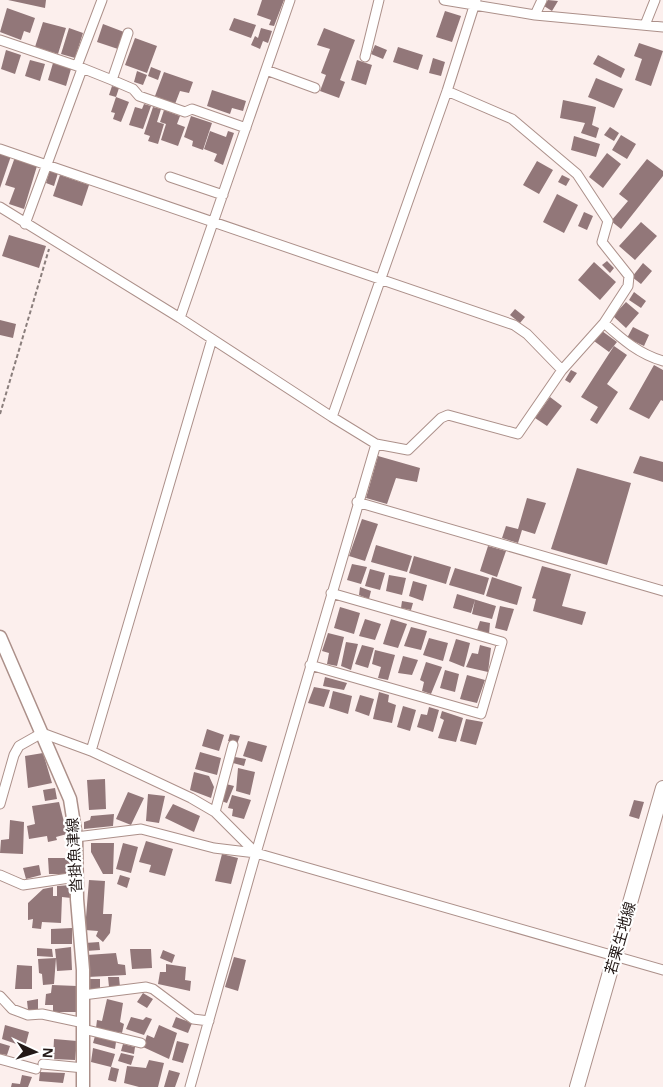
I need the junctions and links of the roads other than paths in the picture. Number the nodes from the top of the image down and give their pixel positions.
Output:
1 (102, 0) edge
2 (290, 0) edge
3 (379, 0) edge
4 (444, 0) edge
5 (542, 0) edge
6 (654, 0) edge
7 (475, 2) edge
8 (535, 15) junction
9 (645, 25) junction
10 (663, 27) edge
11 (128, 33) dead end
12 (0, 40) edge
13 (365, 56) dead end
14 (80, 67) junction
15 (266, 70) junction
16 (112, 80) junction
17 (315, 88) dead end
18 (447, 91) junction
19 (246, 128) junction
20 (0, 149) edge
21 (47, 165) junction
22 (170, 178) dead end
23 (223, 195) junction
24 (0, 206) edge
25 (214, 221) junction
26 (25, 224) junction
27 (380, 279) junction
28 (180, 318) junction
29 (604, 323) junction
30 (212, 340) junction
31 (663, 361) edge
32 (562, 370) junction
33 (332, 417) junction
34 (376, 444) junction
35 (357, 502) junction
36 (663, 591) edge
37 (331, 593) junction
38 (0, 637) edge
39 (310, 665) junction
40 (42, 733) junction
41 (233, 745) dead end
42 (91, 751) junction
43 (663, 788) edge
44 (0, 801) edge
45 (215, 812) junction
46 (76, 836) junction
47 (256, 852) junction
48 (0, 875) edge
49 (76, 877) junction
50 (615, 956) junction
51 (663, 970) edge
52 (83, 994) junction
53 (0, 996) edge
54 (209, 1021) junction
55 (84, 1026) junction
56 (142, 1043) dead end
57 (0, 1059) edge
58 (84, 1068) junction
59 (83, 1087) edge
60 (190, 1087) edge
61 (577, 1087) edge

1 - 14 street
2 - 15 street
3 - 13 street
4 - 7 street
5 - 8 street
6 - 9 street
7 - 8 street
7 - 18 street
8 - 9 street
9 - 10 street
11 - 16 street
12 - 14 street
14 - 16 street
14 - 21 street
15 - 17 street
15 - 19 street
16 - 19 street
18 - 27 street
18 - 29 street
19 - 23 street
20 - 21 street
21 - 25 street
21 - 26 street
22 - 23 street
23 - 25 street
24 - 26 street
25 - 27 street
25 - 28 street
26 - 28 street
27 - 32 street
27 - 33 street
28 - 30 street
29 - 31 street
29 - 32 street
30 - 33 street
30 - 42 street
32 - 34 street
33 - 34 street
34 - 35 street
35 - 36 street
35 - 37 street
37 - 39 street
37 - 39 street
38 - 40 main road, 沓掛魚津線
39 - 47 street
40 - 42 street
40 - 44 street
40 - 46 main road, 沓掛魚津線
41 - 45 street
42 - 45 street
43 - 50 main road, 若栗生地線
45 - 47 street
46 - 47 street
46 - 49 main road, 沓掛魚津線
47 - 50 street
47 - 54 street
48 - 49 street
49 - 52 main road, 沓掛魚津線
50 - 51 street
50 - 61 main road, 若栗生地線
52 - 54 street
52 - 55 main road, 沓掛魚津線
53 - 55 street
54 - 60 street
55 - 56 street
55 - 58 main road, 沓掛魚津線
57 - 58 street
58 - 59 main road, 沓掛魚津線

